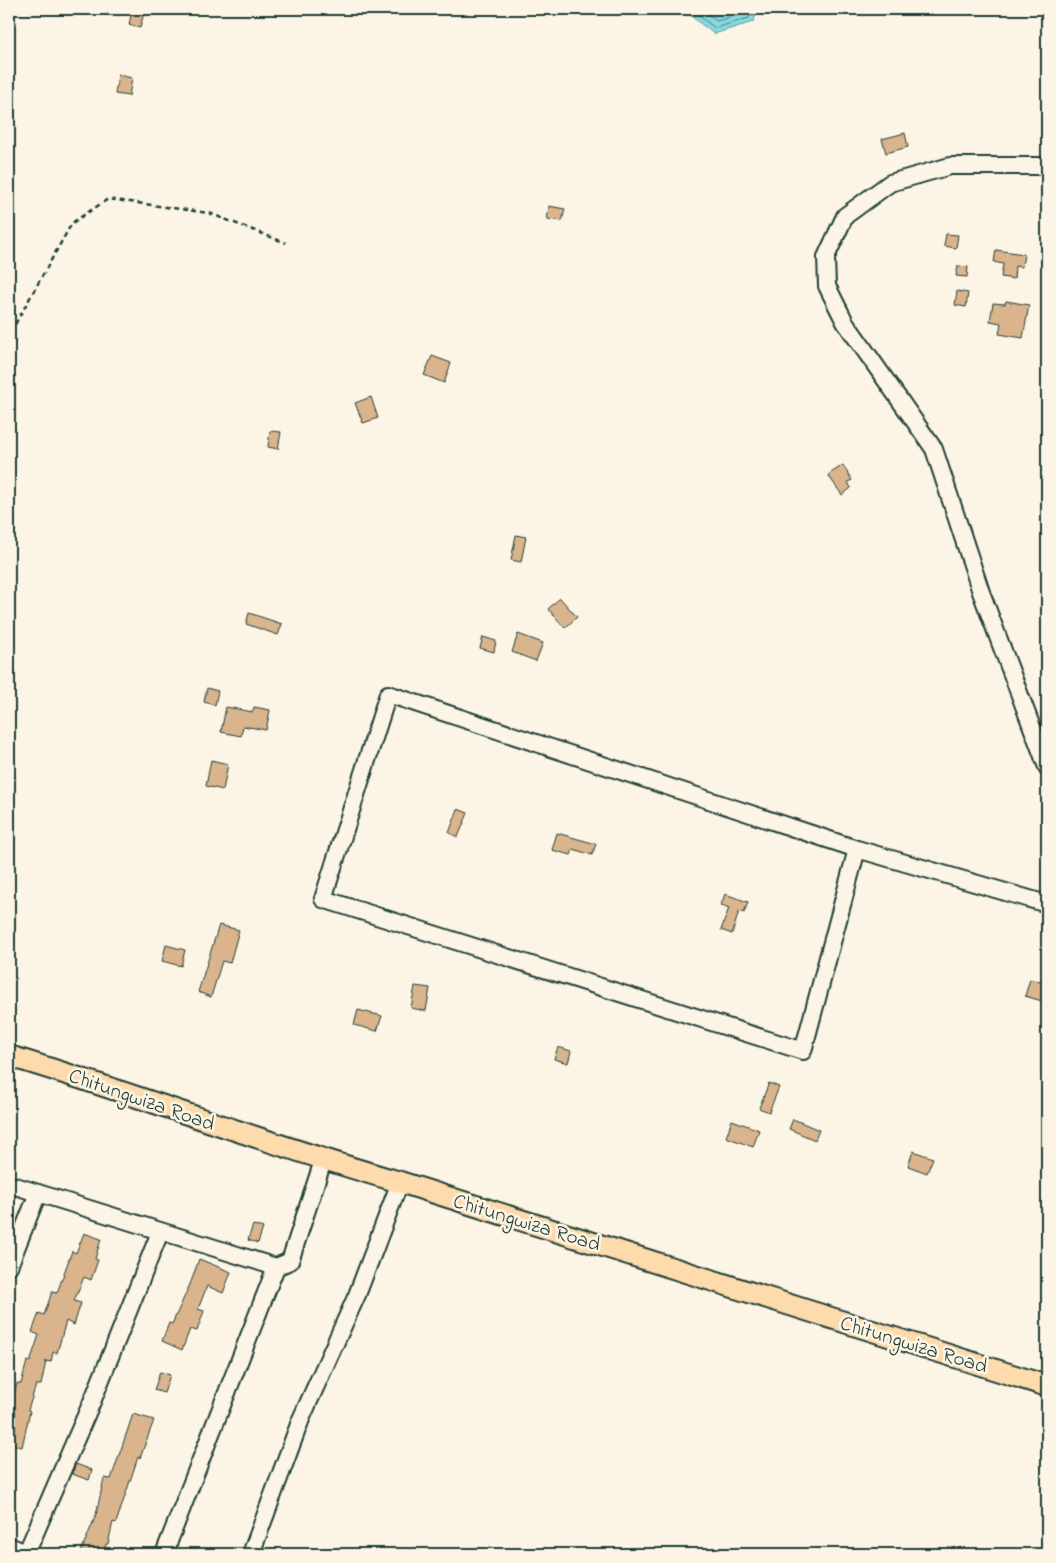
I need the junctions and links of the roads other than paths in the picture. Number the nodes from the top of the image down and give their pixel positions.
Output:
1 (1047, 166) edge
2 (1047, 767) edge
3 (857, 849) junction
4 (1047, 904) edge
5 (9, 1056) edge
6 (323, 1161) junction
7 (400, 1182) junction
8 (9, 1184) edge
9 (38, 1193) junction
10 (160, 1232) junction
11 (9, 1266) edge
12 (276, 1267) junction
13 (1047, 1386) edge
14 (9, 1546) edge
15 (26, 1554) edge
16 (164, 1554) edge
17 (251, 1554) edge

1 - 2 street
3 - 3 street
3 - 4 street
5 - 6 main road, Chitungwiza Road
6 - 7 main road, Chitungwiza Road
6 - 12 street
7 - 13 main road, Chitungwiza Road
7 - 17 street
8 - 9 street
9 - 10 street
9 - 11 street
10 - 12 street
10 - 15 street
12 - 16 street
14 - 15 street

